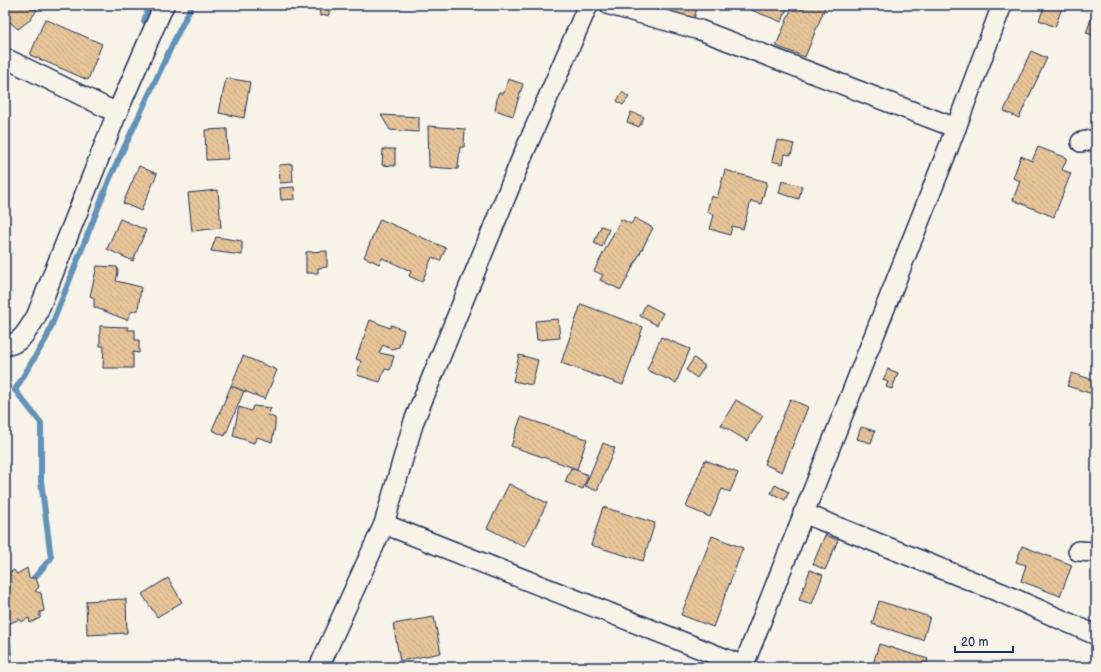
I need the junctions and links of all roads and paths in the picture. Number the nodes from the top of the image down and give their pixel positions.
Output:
1 (164, 5) edge
2 (588, 5) edge
3 (610, 5) edge
4 (1002, 5) edge
5 (5, 58) edge
6 (116, 113) junction
7 (956, 128) junction
8 (5, 346) edge
9 (804, 513) junction
10 (384, 524) junction
11 (1096, 635) edge
12 (744, 666) edge
13 (320, 667) edge

1 - 6 street
2 - 10 street
3 - 7 street
4 - 7 street
5 - 6 street
6 - 8 street
7 - 9 street
9 - 11 street
9 - 12 street
10 - 12 street
10 - 13 street

